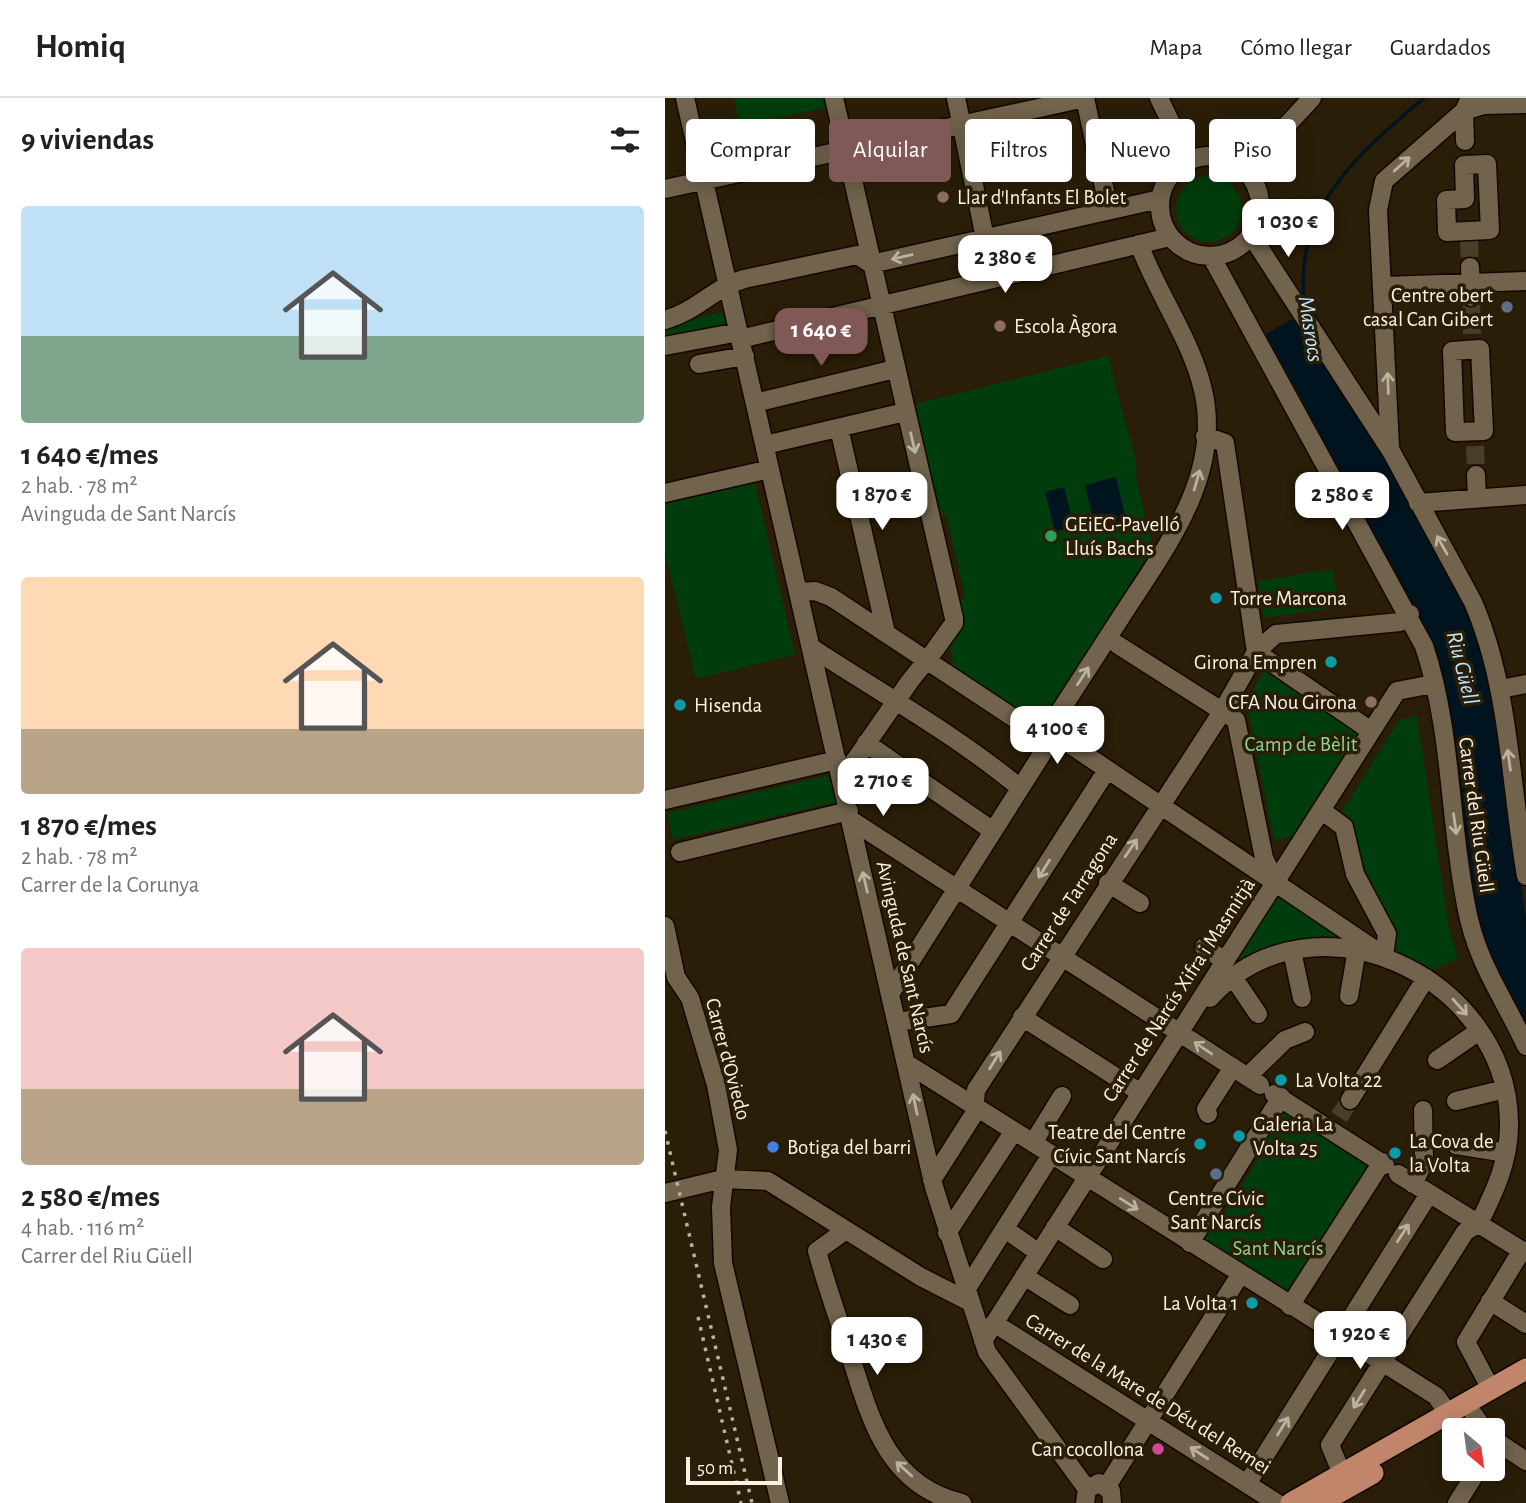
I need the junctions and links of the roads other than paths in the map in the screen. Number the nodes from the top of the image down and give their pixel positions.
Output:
1 (685, 98) edge
2 (834, 98) edge
3 (956, 98) edge
4 (1085, 98) edge
5 (1159, 98) edge
6 (1312, 98) edge
7 (1526, 104) edge
8 (1467, 105) edge
9 (690, 119) edge
10 (839, 119) edge
11 (1169, 119) edge
12 (1292, 119) edge
13 (962, 124) junction
14 (951, 126) edge
15 (1465, 155) junction
16 (695, 182) edge
17 (703, 182) edge
18 (853, 182) edge
19 (1168, 182) edge
20 (1254, 182) edge
21 (665, 189) edge
22 (1160, 199) junction
23 (1109, 210) junction
24 (1251, 235) junction
25 (1170, 237) junction
26 (985, 238) junction
27 (1139, 244) junction
28 (1211, 256) junction
29 (871, 264) junction
30 (1526, 281) edge
31 (728, 284) junction
32 (1384, 286) junction
33 (880, 305) junction
34 (665, 320) edge
35 (1472, 342) joint
36 (741, 343) junction
37 (665, 346) edge
38 (699, 365) dead end
39 (895, 369) junction
40 (755, 403) junction
41 (905, 412) junction
42 (839, 428) junction
43 (1205, 436) junction
44 (765, 445) junction
45 (1391, 451) junction
46 (770, 469) junction
47 (1476, 475) tunnel mouth
48 (665, 493) edge
49 (1526, 495) edge
50 (1477, 498) junction
51 (1418, 503) junction
52 (799, 592) junction
53 (1410, 614) junction
54 (886, 633) junction
55 (1118, 645) dead end
56 (812, 648) junction
57 (1256, 652) junction
58 (927, 661) junction
59 (1526, 684) edge
60 (1428, 685) dead end
61 (1500, 689) junction
62 (895, 702) junction
63 (1221, 712) junction
64 (1371, 732) junction
65 (1046, 733) junction
66 (866, 743) junction
67 (837, 760) junction
68 (1107, 770) junction
69 (842, 779) junction
70 (1023, 784) junction
71 (665, 800) edge
72 (1160, 806) junction
73 (1321, 810) junction
74 (850, 815) junction
75 (993, 831) junction
76 (680, 852) dead end
77 (1526, 876) edge
78 (1275, 882) junction
79 (1108, 883) junction
80 (957, 888) junction
81 (1140, 903) dead end
82 (1010, 922) junction
83 (665, 926) edge
84 (1203, 947) dead end
85 (1357, 949) junction
86 (1293, 951) junction
87 (1062, 955) junction
88 (1384, 956) junction
89 (1229, 969) junction
90 (1426, 978) junction
91 (890, 993) junction
92 (1349, 996) dead end
93 (1302, 998) dead end
94 (1258, 1014) dead end
95 (1022, 1017) junction
96 (905, 1021) junction
97 (1479, 1031) junction
98 (1180, 1032) junction
99 (1305, 1032) dead end
100 (1526, 1046) edge
101 (1437, 1060) dead end
102 (906, 1063) junction
103 (1259, 1084) junction
104 (1505, 1089) junction
105 (1141, 1093) junction
106 (1062, 1096) dead end
107 (1350, 1100) tunnel mouth
108 (1456, 1101) dead end
109 (974, 1106) junction
110 (1423, 1110) dead end
111 (1202, 1113) dead end
112 (1014, 1131) junction
113 (1033, 1143) junction
114 (1456, 1145) dead end
115 (1506, 1153) junction
116 (1051, 1155) junction
117 (1401, 1176) junction
118 (1087, 1178) junction
119 (723, 1179) junction
120 (932, 1180) junction
121 (665, 1193) edge
122 (1479, 1223) junction
123 (1055, 1227) junction
124 (1005, 1229) junction
125 (846, 1230) junction
126 (947, 1233) junction
127 (1189, 1243) junction
128 (1524, 1251) edge
129 (1039, 1253) junction
130 (1103, 1259) dead end
131 (957, 1265) junction
132 (1240, 1275) junction
133 (1024, 1276) junction
134 (930, 1282) junction
135 (968, 1296) junction
136 (1490, 1301) junction
137 (1070, 1305) dead end
138 (1290, 1306) junction
139 (994, 1323) junction
140 (1526, 1324) edge
141 (1339, 1335) junction
142 (983, 1341) junction
143 (1382, 1362) junction
144 (1526, 1369) edge
145 (1526, 1385) edge
146 (1491, 1389) junction
147 (1448, 1413) junction
148 (1501, 1418) edge
149 (1148, 1421) junction
150 (1505, 1447) edge
151 (1442, 1454) edge
152 (1526, 1461) edge
153 (1342, 1474) junction
154 (1471, 1481) edge
155 (1247, 1484) junction
156 (1109, 1495) edge
157 (1086, 1496) edge
158 (780, 1503) edge
159 (962, 1503) edge
160 (1277, 1503) edge
161 (1291, 1503) edge
162 (1320, 1503) edge
163 (1457, 1503) edge

1 - 9 street, Avinguda de Sant Narcís
2 - 10 street
3 - 13 street
4 - 13 street
4 - 23 street
5 - 11 street
6 - 12 street
7 - 8 street
8 - 15 street
32 -> 8 street, Carrer del Riu Güell
13 - 14 street
13 - 26 street
15 - 15 street
16 - 21 street
17 - 31 street, Avinguda de Sant Narcís
18 - 29 street
19 - 22 street
20 - 24 street
22 - 23 street
22 - 25 street
23 - 26 street
24 - 28 street
24 - 45 street, Carrer del Riu Güell
25 - 27 street
25 - 28 street
26 -> 29 street
27 - 33 street
27 - 43 street
28 - 53 street, Carrer del Riu Güell
29 - 31 street
29 - 33 street
30 - 32 street
31 - 34 street
31 - 36 street, Avinguda de Sant Narcís
45 -> 32 street, Carrer del Riu Güell
33 - 36 street
33 - 39 street
35 - 35 street
36 - 37 street
36 - 38 street
36 - 40 street, Avinguda de Sant Narcís
39 - 40 street
39 - 41 street
40 - 44 street, Avinguda de Sant Narcís
41 - 42 street
41 -> 58 street
42 - 44 street
42 - 54 street
43 - 57 street
65 -> 43 street
44 - 46 street, Avinguda de Sant Narcís
45 - 51 street, Carrer del Riu Güell
46 - 48 street
46 - 52 street, Avinguda de Sant Narcís
47 - 50 street
49 - 50 street
50 - 51 street
61 -> 51 street, Carrer del Riu Güell
52 - 54 street
52 - 56 street, Avinguda de Sant Narcís
53 - 57 street, Carrer de Tarragona
53 -> 100 street, Carrer del Riu Güell
54 - 58 street
55 - 63 street
56 - 62 street
56 - 67 street, Avinguda de Sant Narcís
57 - 63 street, Carrer de Tarragona
57 - 64 street
58 - 62 street
58 - 65 street
59 - 61 street
60 - 64 street, Carrer de Narcís Xifra i Masmitjà
77 -> 61 street, Carrer del Riu Güell
62 - 66 street
62 - 70 street
63 - 72 street, Carrer de Tarragona
63 - 78 street
64 - 73 street, Carrer de Narcís Xifra i Masmitjà
65 - 68 street
65 - 70 street
66 - 69 street
66 - 75 street
67 - 69 street, Avinguda de Sant Narcís
67 - 71 street
68 - 72 street
68 -> 82 street
69 - 74 street, Avinguda de Sant Narcís
70 - 75 street
72 - 78 street
79 -> 72 street, Carrer de Tarragona
73 - 78 street, Carrer de Narcís Xifra i Masmitjà
73 - 88 street
74 - 76 street
74 - 80 street
91 -> 74 street, Avinguda de Sant Narcís
75 - 80 street
78 - 88 street
78 - 89 street, Carrer de Narcís Xifra i Masmitjà
79 - 81 street
79 - 87 street, Carrer de Tarragona
80 - 82 street
80 - 91 street
82 - 87 street
82 - 96 street
83 - 119 street, Carrer d'Oviedo
84 - 89 street
85 - 86 street
85 - 88 street
85 - 92 street
86 - 89 street
86 - 93 street
87 - 95 street, Carrer de Tarragona
87 - 98 street
88 - 90 street
89 - 94 street
89 - 98 street, Carrer de Narcís Xifra i Masmitjà
90 -> 97 street
90 - 107 street
91 - 96 street, Avinguda de Sant Narcís
95 - 105 street
109 -> 95 street, Carrer de Tarragona
96 - 102 street, Avinguda de Sant Narcís
97 - 101 street
97 - 104 street
103 -> 98 street
98 - 105 street, Carrer de Narcís Xifra i Masmitjà
99 - 103 street
102 - 109 street
120 -> 102 street, Avinguda de Sant Narcís
103 - 111 street
103 - 117 street
103 - 127 street
104 - 108 street
104 - 115 street
105 - 118 street, Carrer de Narcís Xifra i Masmitjà
106 - 113 street
109 - 112 street
109 - 120 street, Carrer de Tarragona
110 - 117 street
112 - 113 street
112 - 126 street
113 - 116 street
114 - 115 street
115 - 122 street
116 - 118 street
116 - 124 street
117 - 122 street
117 - 138 street
141 -> 117 street
118 - 123 street, Carrer de Narcís Xifra i Masmitjà
118 -> 127 street
119 - 121 street
119 - 125 street
119 - 158 street, Carrer d'Oviedo
120 - 126 street, Avinguda de Sant Narcís
122 - 128 street
122 - 143 street
123 - 129 street, Carrer de Narcís Xifra i Masmitjà
123 - 130 street
124 - 129 street
124 - 135 street
125 - 134 street
159 -> 125 street
126 - 131 street, Avinguda de Sant Narcís
127 - 132 street
128 - 136 street
129 - 133 street, Carrer de Narcís Xifra i Masmitjà
131 - 134 street
131 - 135 street, Avinguda de Sant Narcís
132 - 138 street
132 - 149 street
133 - 137 street
133 - 139 street, Carrer de Narcís Xifra i Masmitjà
134 - 135 street
135 - 142 street, Avinguda de Sant Narcís
136 - 140 street
136 - 146 street
138 - 141 street
139 - 142 street, Carrer de Narcís Xifra i Masmitjà
139 - 149 street, Carrer de la Mare de Déu del Remei
141 - 143 street
155 -> 141 street
142 - 157 street, Avinguda de Sant Narcís
143 - 147 street
143 -> 153 street
144 - 146 main road
145 - 148 main road
146 - 147 main road
147 - 153 main road
155 -> 149 street, Carrer de la Mare de Déu del Remei
149 - 156 street
150 - 152 street
151 - 162 main road
153 - 161 main road
154 - 163 street
155 - 160 street, Carrer de la Mare de Déu del Remei
156 - 157 street

